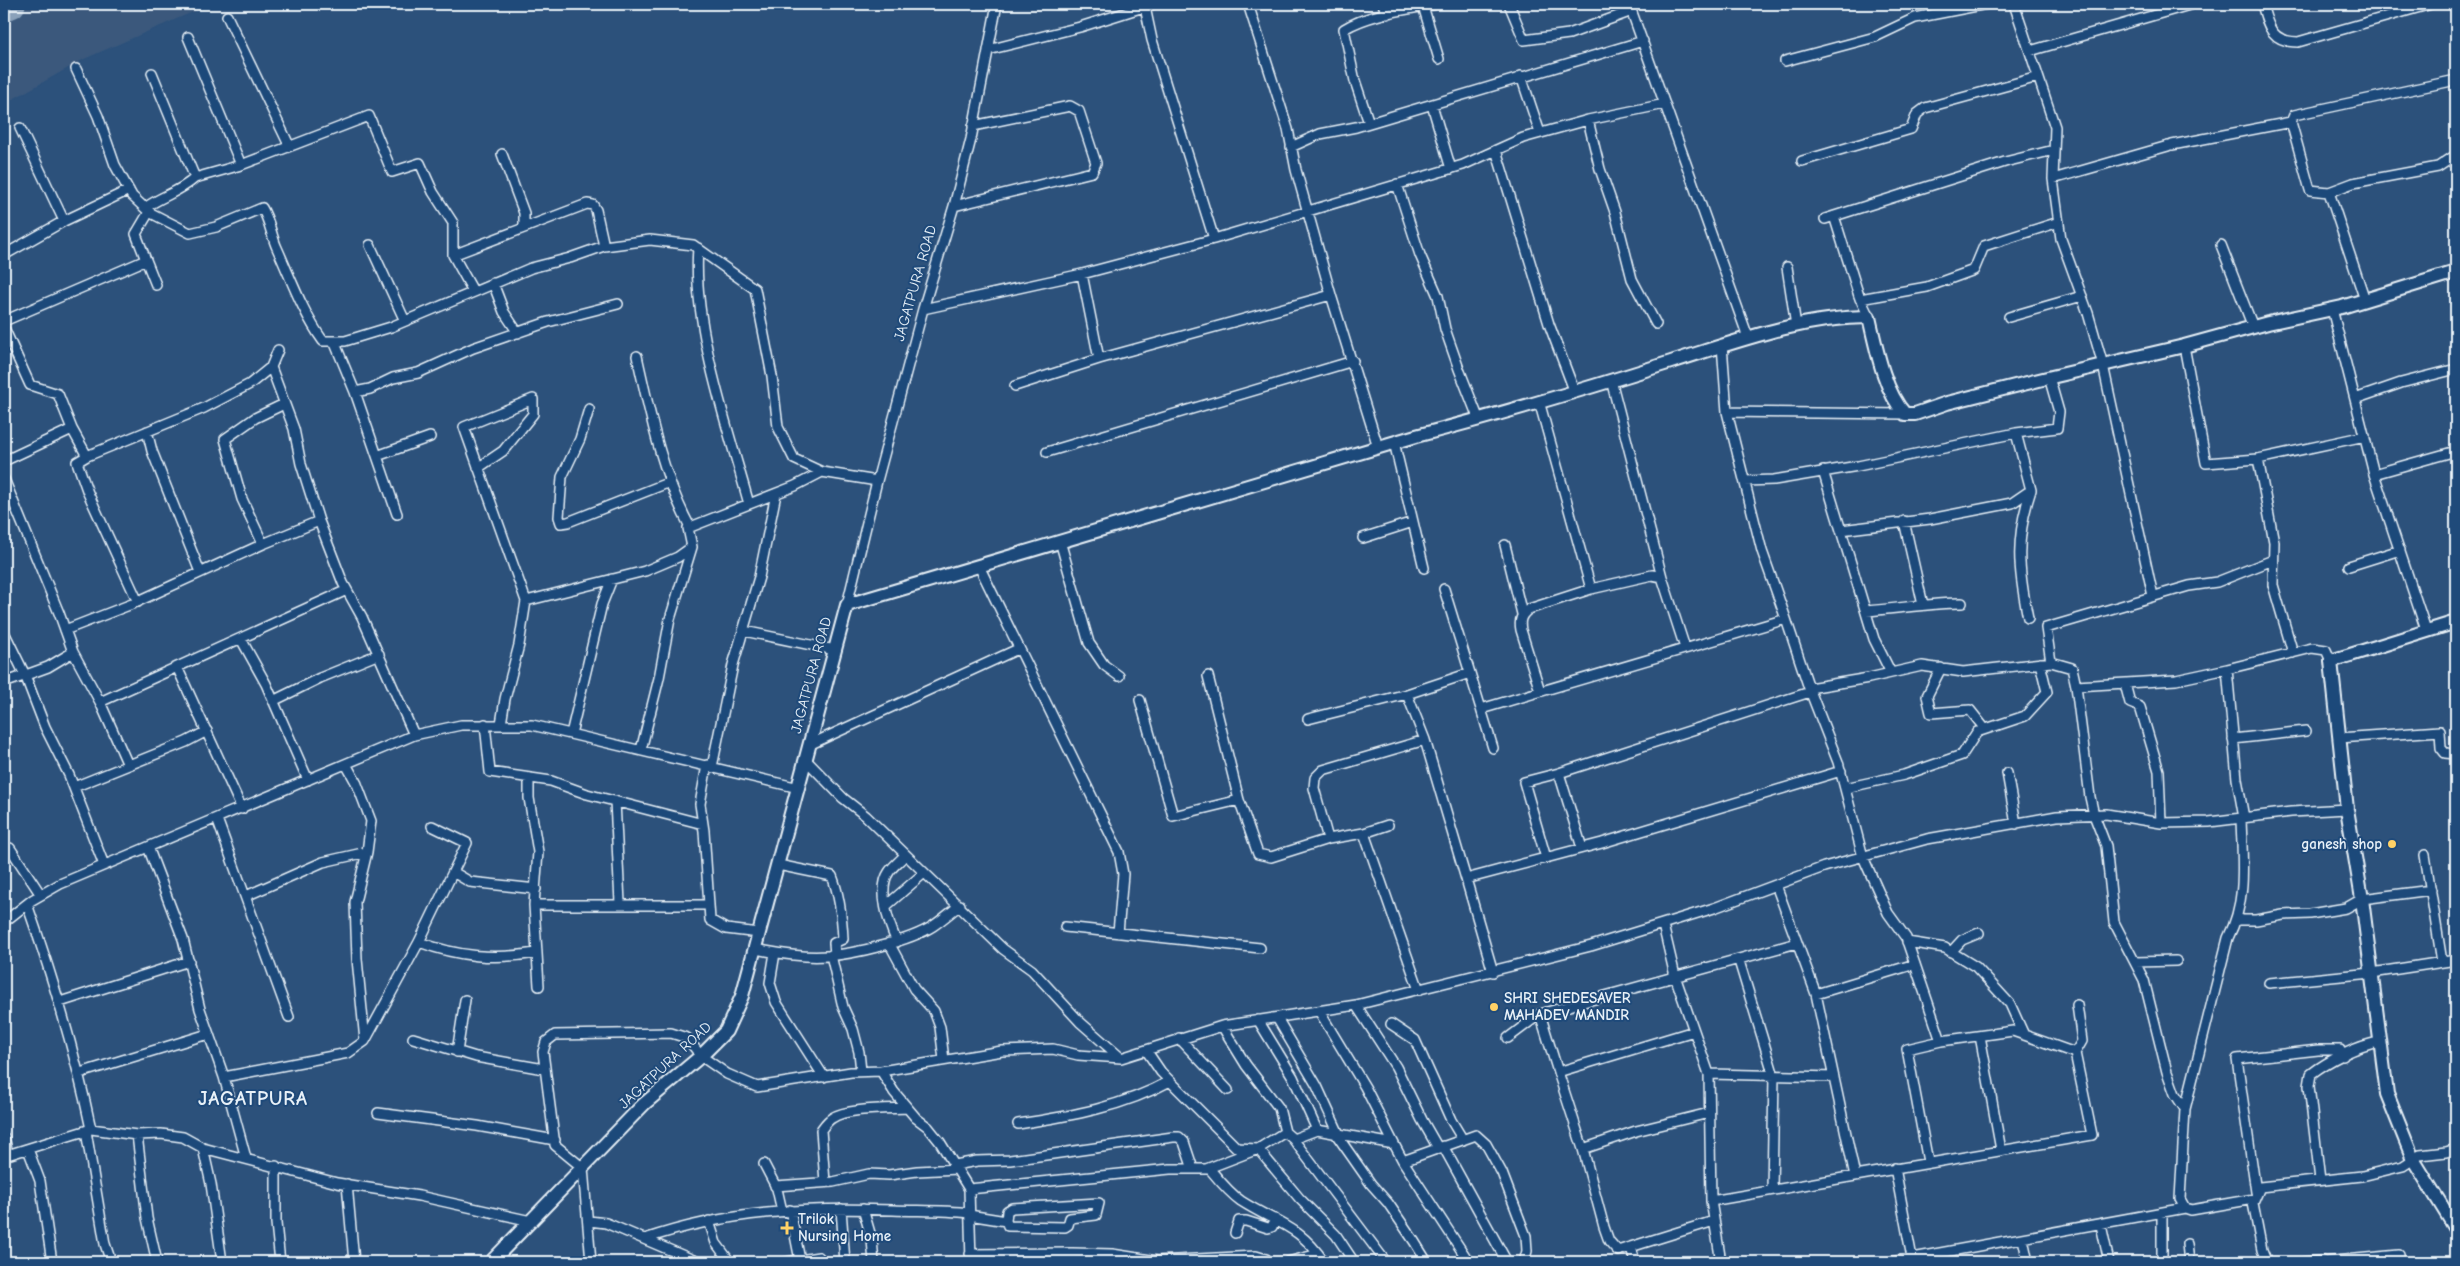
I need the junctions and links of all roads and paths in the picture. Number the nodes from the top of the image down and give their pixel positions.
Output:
1 (997, 4) edge
2 (1248, 4) edge
3 (1383, 4) edge
4 (1436, 4) edge
5 (1509, 4) edge
6 (1987, 4) edge
7 (2014, 4) edge
8 (2193, 4) edge
9 (2262, 4) edge
10 (2430, 4) edge
11 (1149, 5) edge
12 (1423, 6) junction
13 (1131, 7) edge
14 (1630, 7) edge
15 (1387, 14) junction
16 (227, 16) dead end
17 (188, 37) dead end
18 (1643, 41) junction
19 (988, 50) junction
20 (2030, 51) junction
21 (1439, 59) dead end
22 (1785, 61) dead end
23 (76, 69) dead end
24 (152, 73) dead end
25 (1521, 76) junction
26 (2038, 77) junction
27 (2456, 80) edge
28 (1666, 104) junction
29 (1432, 105) junction
30 (1588, 120) junction
31 (2291, 122) junction
32 (1369, 123) junction
33 (974, 126) junction
34 (20, 128) dead end
35 (1540, 133) junction
36 (289, 145) junction
37 (1291, 146) junction
38 (1496, 150) junction
39 (2054, 150) junction
40 (502, 154) dead end
41 (2456, 155) edge
42 (1802, 160) dead end
43 (241, 165) junction
44 (1451, 169) junction
45 (195, 178) junction
46 (2053, 179) junction
47 (1397, 184) junction
48 (129, 190) junction
49 (2329, 192) junction
50 (954, 206) junction
51 (147, 210) junction
52 (1309, 212) junction
53 (1834, 216) junction
54 (1825, 219) dead end
55 (64, 221) junction
56 (2059, 222) junction
57 (524, 227) junction
58 (1214, 239) junction
59 (370, 245) dead end
60 (2221, 245) dead end
61 (604, 246) junction
62 (698, 248) junction
63 (5, 252) edge
64 (453, 255) junction
65 (146, 260) junction
66 (1787, 267) dead end
67 (2456, 272) edge
68 (1082, 274) junction
69 (493, 283) junction
70 (156, 286) dead end
71 (474, 291) junction
72 (1331, 295) junction
73 (2082, 296) junction
74 (1860, 299) junction
75 (2365, 300) junction
76 (618, 304) dead end
77 (923, 309) junction
78 (2332, 309) junction
79 (2009, 316) dead end
80 (1869, 317) junction
81 (405, 321) junction
82 (1656, 324) dead end
83 (1796, 326) junction
84 (4, 327) edge
85 (2253, 327) junction
86 (518, 333) junction
87 (1748, 337) junction
88 (334, 341) junction
89 (1722, 345) junction
90 (2184, 346) junction
91 (278, 350) dead end
92 (637, 356) dead end
93 (1099, 359) junction
94 (1353, 361) junction
95 (2102, 365) junction
96 (271, 367) junction
97 (2456, 369) edge
98 (2049, 377) junction
99 (1611, 380) junction
100 (1015, 386) dead end
101 (1574, 390) junction
102 (354, 392) junction
103 (2355, 399) junction
104 (1539, 401) junction
105 (284, 404) junction
106 (588, 409) dead end
107 (1727, 412) junction
108 (1904, 414) junction
109 (1479, 420) junction
110 (72, 429) junction
111 (147, 431) junction
112 (2016, 433) junction
113 (2364, 436) junction
114 (430, 437) dead end
115 (1394, 442) junction
116 (1378, 447) junction
117 (2456, 451) edge
118 (1047, 452) dead end
119 (87, 456) junction
120 (377, 456) junction
121 (2258, 459) junction
122 (4, 461) edge
123 (478, 468) junction
124 (1823, 471) junction
125 (822, 472) junction
126 (2374, 474) junction
127 (4, 479) edge
128 (877, 481) junction
129 (1745, 481) junction
130 (670, 482) junction
131 (2031, 490) junction
132 (776, 494) junction
133 (749, 504) junction
134 (397, 514) dead end
135 (319, 521) junction
136 (1904, 521) junction
137 (1413, 522) junction
138 (690, 527) junction
139 (1841, 530) junction
140 (1363, 538) dead end
141 (1060, 541) junction
142 (263, 544) junction
143 (1505, 545) dead end
144 (692, 547) junction
145 (2400, 550) junction
146 (2273, 560) junction
147 (978, 566) junction
148 (2349, 566) dead end
149 (1424, 568) dead end
150 (200, 572) junction
151 (1662, 576) junction
152 (612, 579) junction
153 (1444, 588) dead end
154 (1591, 589) junction
155 (347, 590) junction
156 (2153, 596) junction
157 (526, 601) junction
158 (138, 602) junction
159 (1962, 603) dead end
160 (847, 605) junction
161 (1923, 605) junction
162 (1866, 611) junction
163 (1522, 614) junction
164 (2028, 618) dead end
165 (1786, 619) junction
166 (2456, 622) edge
167 (65, 630) junction
168 (2426, 630) junction
169 (744, 631) junction
170 (4, 632) edge
171 (241, 639) junction
172 (1018, 648) junction
173 (1685, 648) junction
174 (835, 650) junction
175 (73, 652) junction
176 (2293, 653) junction
177 (378, 654) junction
178 (2331, 661) junction
179 (2051, 662) junction
180 (2040, 663) junction
181 (177, 667) junction
182 (1940, 668) junction
183 (2227, 669) junction
184 (1890, 671) junction
185 (1470, 673) junction
186 (25, 675) junction
187 (1119, 676) dead end
188 (1208, 676) dead end
189 (4, 683) edge
190 (2125, 684) junction
191 (2076, 686) junction
192 (1809, 690) junction
193 (1540, 691) junction
194 (1407, 694) junction
195 (1140, 700) dead end
196 (274, 701) junction
197 (100, 702) junction
198 (1481, 709) junction
199 (1308, 719) dead end
200 (486, 724) junction
201 (501, 724) junction
202 (1985, 729) junction
203 (207, 731) junction
204 (2306, 731) dead end
205 (571, 734) junction
206 (414, 735) junction
207 (2339, 738) junction
208 (2233, 739) junction
209 (1425, 740) junction
210 (809, 745) junction
211 (1493, 748) dead end
212 (641, 750) junction
213 (2456, 754) edge
214 (806, 760) junction
215 (346, 764) junction
216 (128, 765) junction
217 (709, 766) junction
218 (1841, 771) junction
219 (1559, 773) junction
220 (2007, 773) dead end
221 (529, 778) junction
222 (308, 780) junction
223 (74, 787) junction
224 (799, 788) junction
225 (1845, 788) junction
226 (1239, 800) junction
227 (615, 801) junction
228 (242, 809) junction
229 (2347, 810) junction
230 (2094, 815) junction
231 (2243, 818) junction
232 (217, 819) junction
233 (2161, 823) junction
234 (703, 824) junction
235 (2016, 824) junction
236 (1388, 825) dead end
237 (432, 826) dead end
238 (1364, 833) junction
239 (1328, 839) junction
240 (148, 847) junction
241 (1582, 848) junction
242 (4, 850) edge
243 (367, 852) junction
244 (906, 855) junction
245 (2425, 855) dead end
246 (1863, 857) junction
247 (1546, 858) junction
248 (104, 865) junction
249 (778, 865) junction
250 (453, 872) junction
251 (924, 873) junction
252 (1466, 879) junction
253 (1776, 885) junction
254 (536, 889) junction
255 (2431, 890) junction
256 (41, 895) junction
257 (246, 896) junction
258 (2362, 899) junction
259 (620, 903) junction
260 (27, 904) junction
261 (534, 905) junction
262 (709, 905) junction
263 (886, 906) junction
264 (960, 906) junction
265 (2237, 920) junction
266 (4, 922) edge
267 (1663, 925) junction
268 (1065, 927) dead end
269 (759, 933) junction
270 (1118, 933) junction
271 (1979, 933) dead end
272 (419, 942) junction
273 (893, 942) junction
274 (1907, 942) junction
275 (1797, 943) junction
276 (1260, 948) dead end
277 (755, 949) junction
278 (1951, 952) junction
279 (536, 953) junction
280 (775, 953) junction
281 (833, 955) junction
282 (2456, 960) edge
283 (1739, 961) junction
284 (2176, 961) dead end
285 (189, 962) junction
286 (2136, 962) junction
287 (2442, 962) junction
288 (1916, 964) junction
289 (1493, 972) junction
290 (2372, 973) junction
291 (1675, 976) junction
292 (2269, 983) dead end
293 (539, 986) dead end
294 (1419, 990) junction
295 (1816, 994) junction
296 (465, 1000) dead end
297 (60, 1002) junction
298 (1356, 1005) junction
299 (2077, 1005) dead end
300 (1319, 1011) junction
301 (1540, 1014) junction
302 (289, 1017) dead end
303 (1276, 1018) junction
304 (1258, 1020) junction
305 (1391, 1024) dead end
306 (1222, 1026) junction
307 (1694, 1031) junction
308 (208, 1034) junction
309 (2024, 1035) junction
310 (1980, 1036) junction
311 (413, 1038) dead end
312 (1180, 1038) junction
313 (1508, 1038) dead end
314 (365, 1041) junction
315 (1941, 1041) junction
316 (2379, 1042) junction
317 (1146, 1050) junction
318 (457, 1052) junction
319 (2075, 1053) junction
320 (701, 1056) junction
321 (2343, 1056) junction
322 (1121, 1058) junction
323 (944, 1060) junction
324 (544, 1069) junction
325 (861, 1071) junction
326 (881, 1071) junction
327 (1558, 1072) junction
328 (80, 1073) junction
329 (1709, 1074) junction
330 (1774, 1076) junction
331 (224, 1077) junction
332 (824, 1077) junction
333 (1834, 1077) junction
334 (1170, 1081) junction
335 (1228, 1090) dead end
336 (907, 1108) junction
337 (2185, 1109) junction
338 (378, 1113) dead end
339 (1709, 1113) junction
340 (1018, 1124) dead end
341 (88, 1130) junction
342 (1317, 1130) junction
343 (1284, 1132) junction
344 (1337, 1134) junction
345 (137, 1135) junction
346 (4, 1137) edge
347 (1293, 1139) junction
348 (555, 1140) junction
349 (1463, 1140) junction
350 (1394, 1144) junction
351 (1440, 1147) junction
352 (203, 1148) junction
353 (2456, 1148) edge
354 (28, 1149) junction
355 (1583, 1149) junction
356 (1258, 1150) junction
357 (2001, 1150) junction
358 (2446, 1152) junction
359 (6, 1155) edge
360 (2456, 1155) edge
361 (246, 1158) junction
362 (2414, 1159) junction
363 (1403, 1161) junction
364 (1928, 1162) junction
365 (764, 1164) dead end
366 (276, 1166) junction
367 (956, 1167) junction
368 (583, 1168) junction
369 (1209, 1168) junction
370 (1895, 1168) junction
371 (1193, 1169) junction
372 (1856, 1176) junction
373 (2320, 1180) junction
374 (825, 1182) junction
375 (347, 1184) junction
376 (775, 1186) junction
377 (969, 1189) junction
378 (1772, 1190) junction
379 (2255, 1195) junction
380 (1711, 1201) junction
381 (2184, 1208) junction
382 (841, 1209) junction
383 (863, 1209) junction
384 (786, 1211) junction
385 (2162, 1213) junction
386 (969, 1214) junction
387 (1276, 1219) junction
388 (531, 1221) junction
389 (589, 1221) junction
390 (1006, 1221) junction
391 (1714, 1221) junction
392 (709, 1222) junction
393 (2101, 1225) junction
394 (2456, 1229) edge
395 (1235, 1233) dead end
396 (645, 1239) junction
397 (2023, 1239) junction
398 (2187, 1244) dead end
399 (1631, 1247) junction
400 (1947, 1252) junction
401 (1318, 1254) junction
402 (2399, 1256) dead end
403 (819, 1257) dead end
404 (970, 1258) edge
405 (1072, 1258) edge
406 (1912, 1258) junction
407 (800, 1260) junction
408 (52, 1262) edge
409 (111, 1262) edge
410 (157, 1262) edge
411 (222, 1262) edge
412 (280, 1262) edge
413 (354, 1262) edge
414 (491, 1262) edge
415 (591, 1262) edge
416 (698, 1262) edge
417 (730, 1262) edge
418 (787, 1262) edge
419 (845, 1262) edge
420 (874, 1262) edge
421 (1269, 1262) edge
422 (1288, 1262) edge
423 (1324, 1262) edge
424 (1354, 1262) edge
425 (1386, 1262) edge
426 (1427, 1262) edge
427 (1469, 1262) edge
428 (1507, 1262) edge
429 (1524, 1262) edge
430 (1635, 1262) edge
431 (1721, 1262) edge
432 (1891, 1262) edge
433 (1949, 1262) edge
434 (2028, 1262) edge
435 (2109, 1262) edge
436 (2162, 1262) edge
437 (2189, 1262) edge
438 (2267, 1262) edge
439 (2305, 1262) edge
440 (2323, 1262) edge

1 - 19 street, JAGATPURA ROAD
2 - 37 street
3 - 15 street
4 - 12 street
5 - 14 street
6 - 22 street
7 - 20 street
8 - 20 street
9 - 10 street
11 - 13 street
11 - 58 street
12 - 15 street
12 - 21 street
13 - 19 street
14 - 18 street
15 - 32 street
16 - 36 street
17 - 43 street
18 - 25 street
18 - 28 street
19 - 33 street, JAGATPURA ROAD
20 - 26 street
23 - 48 street
24 - 45 street
25 - 29 street
25 - 35 street
26 - 39 street
26 - 42 street
27 - 31 street
28 - 30 street
28 - 87 street
29 - 32 street
29 - 44 street
30 - 35 street
30 - 82 street
31 - 46 street
31 - 49 street
32 - 37 street
33 - 50 street, JAGATPURA ROAD
33 - 50 street
34 - 55 street
35 - 38 street
36 - 43 street
36 - 64 street
37 - 52 street
38 - 44 street
38 - 101 street
39 - 46 street
39 - 53 street
40 - 57 street
41 - 49 street
43 - 45 street
44 - 47 street
45 - 51 street
46 - 56 street
47 - 52 street
47 - 109 street
48 - 51 street
48 - 55 street
49 - 75 street
50 - 77 street, JAGATPURA ROAD
51 - 65 street
51 - 88 street
52 - 58 street
52 - 72 street
53 - 54 street
53 - 74 street
55 - 63 street
56 - 73 street
56 - 74 street
57 - 61 street
57 - 64 street
58 - 68 street
59 - 81 street
60 - 85 street
61 - 62 street
61 - 69 street
62 - 125 street
62 - 133 street
64 - 71 street
65 - 70 street
65 - 84 street
66 - 83 street
67 - 75 street
68 - 77 street
68 - 93 street
69 - 71 street
69 - 86 street
71 - 81 street
72 - 93 street
72 - 94 street
73 - 79 street
73 - 95 street
74 - 80 street
75 - 78 street
76 - 86 street
77 - 128 street, JAGATPURA ROAD
78 - 85 street
78 - 103 street
80 - 83 street
80 - 108 street
81 - 88 street
83 - 87 street
84 - 110 street
85 - 90 street
86 - 102 street
87 - 89 street
88 - 102 street
89 - 99 street
89 - 107 street
90 - 95 street
90 - 121 street
91 - 96 street
92 - 130 street
93 - 100 street
94 - 116 street
94 - 118 street
95 - 98 street
95 - 156 street
96 - 105 street
96 - 111 street
97 - 103 street
98 - 108 street
98 - 112 street
99 - 101 street
99 - 151 street
101 - 104 street
102 - 120 street
103 - 113 street
104 - 109 street
104 - 154 street
105 - 135 street
105 - 142 street
106 - 130 street
107 - 108 street
107 - 129 street
109 - 115 street
110 - 119 street
110 - 122 street
111 - 119 street
111 - 150 street
112 - 124 street
112 - 131 street
113 - 121 street
113 - 126 street
114 - 120 street
115 - 116 street
115 - 137 street
116 - 141 street
117 - 126 street
119 - 158 street
120 - 134 street
121 - 146 street
123 - 123 street
123 - 157 street
124 - 129 street
124 - 139 street
125 - 128 street
125 - 132 street
126 - 145 street
127 - 167 street
128 - 160 street, JAGATPURA ROAD
129 - 165 street
130 - 138 street
131 - 136 street
131 - 164 street
132 - 133 street
132 - 169 street
133 - 138 street
135 - 142 street
135 - 155 street
136 - 139 street
136 - 161 street
137 - 140 street
137 - 149 street
138 - 144 street
139 - 162 street
141 - 147 street
141 - 187 street
142 - 150 street
143 - 163 street
144 - 152 street
144 - 212 street
145 - 148 street
145 - 168 street
146 - 156 street
146 - 176 street
147 - 160 street
147 - 172 street
150 - 158 street
151 - 154 street
151 - 173 street
152 - 157 street
152 - 205 street
153 - 185 street
154 - 163 street
155 - 171 street
155 - 177 street
156 - 179 street
157 - 201 street
158 - 167 street
159 - 161 street
160 - 174 street, JAGATPURA ROAD
161 - 162 street
162 - 184 street
163 - 193 street
165 - 173 street
165 - 192 street
166 - 168 street
167 - 175 street
168 - 178 street
169 - 174 street
169 - 217 street
170 - 186 street
171 - 181 street
171 - 196 street
172 - 210 street
172 - 270 street
173 - 193 street
174 - 210 street, JAGATPURA ROAD
175 - 186 street
175 - 197 street
176 - 178 street
176 - 183 street
177 - 196 street
177 - 206 street
178 - 207 street
179 - 180 street
179 - 191 street
180 - 182 street
180 - 202 street
181 - 197 street
181 - 203 street
182 - 184 street
182 - 202 street
183 - 190 street
183 - 208 street
184 - 192 street
185 - 194 street
185 - 198 street
186 - 189 street
186 - 223 street
188 - 226 street
190 - 191 street
190 - 233 street
191 - 230 street
192 - 218 street
192 - 219 street
193 - 198 street
194 - 199 street
194 - 209 street
195 - 226 street
196 - 222 street
197 - 216 street
198 - 211 street
200 - 201 street
200 - 206 street
200 - 221 street
201 - 205 street
202 - 225 street
203 - 216 street
203 - 228 street
204 - 208 street
205 - 212 street
206 - 215 street
207 - 213 street
207 - 229 street
208 - 231 street
209 - 239 street
209 - 252 street
210 - 214 street, JAGATPURA ROAD
212 - 217 street
214 - 224 street, JAGATPURA ROAD
214 - 244 street
215 - 222 street
215 - 243 street
216 - 223 street
217 - 224 street
217 - 234 street
218 - 225 street
218 - 241 street
219 - 241 street
219 - 247 street
220 - 235 street
221 - 227 street
221 - 254 street
222 - 228 street
223 - 248 street
224 - 249 street, JAGATPURA ROAD
225 - 246 street
226 - 239 street
227 - 234 street
227 - 259 street
228 - 232 street
229 - 231 street
229 - 258 street
230 - 233 street
230 - 235 street
230 - 286 street
231 - 233 street
231 - 265 street
232 - 240 street
232 - 257 street
234 - 262 street
235 - 246 street
236 - 238 street
237 - 250 street
238 - 239 street
238 - 294 street
240 - 248 street
240 - 285 street
241 - 247 street
242 - 256 street
243 - 257 street
243 - 314 street
244 - 251 street
244 - 263 street
245 - 255 street
246 - 253 street
246 - 274 street
247 - 252 street
248 - 256 street
249 - 269 street, JAGATPURA ROAD
249 - 281 street
250 - 254 street
250 - 272 street
251 - 263 street
251 - 264 street
252 - 289 street
253 - 267 street
253 - 275 street
254 - 261 street
255 - 258 street
255 - 287 street
256 - 260 street
257 - 302 street
258 - 265 street
258 - 290 street
259 - 261 street
259 - 262 street
260 - 266 street
260 - 297 street
261 - 279 street
262 - 269 street
263 - 273 street
264 - 273 street
264 - 322 street
265 - 337 street
267 - 289 street
267 - 291 street
268 - 270 street
269 - 277 street, JAGATPURA ROAD
270 - 276 street
271 - 278 street
272 - 279 street
272 - 314 street
273 - 281 street
273 - 323 street
274 - 278 street
274 - 288 street
275 - 283 street
275 - 295 street
277 - 280 street
277 - 320 street, JAGATPURA ROAD
278 - 309 street
279 - 293 street
280 - 281 street
280 - 332 street
281 - 325 street
282 - 287 street
283 - 291 street
283 - 330 street
284 - 286 street
285 - 297 street
285 - 308 street
286 - 337 street
287 - 290 street
288 - 295 street
288 - 315 street
289 - 294 street
290 - 292 street
290 - 316 street
291 - 301 street
291 - 307 street
294 - 298 street
295 - 333 street
296 - 318 street
297 - 328 street
298 - 300 street
298 - 351 street
299 - 319 street
300 - 303 street
300 - 350 street
301 - 313 street
301 - 327 street
303 - 304 street
303 - 344 street
304 - 306 street
304 - 342 street
305 - 349 street
306 - 312 street
306 - 343 street
307 - 327 street
307 - 329 street
308 - 328 street
308 - 331 street
309 - 310 street
309 - 319 street
310 - 315 street
310 - 357 street
311 - 318 street
312 - 317 street
312 - 335 street
314 - 331 street
315 - 364 street
316 - 321 street
316 - 362 street
317 - 322 street
317 - 334 street
318 - 324 street
319 - 357 street
320 - 324 street
320 - 332 street
320 - 368 street, JAGATPURA ROAD
321 - 373 street
321 - 379 street
322 - 323 street
323 - 326 street
324 - 348 street
325 - 326 street
325 - 332 street
326 - 336 street
327 - 355 street
328 - 341 street
329 - 330 street
329 - 339 street
330 - 333 street
330 - 378 street
331 - 361 street
333 - 372 street
334 - 340 street
334 - 356 street
336 - 367 street
336 - 374 street
337 - 381 street
338 - 348 street
339 - 355 street
339 - 380 street
341 - 345 street
341 - 354 street
341 - 409 street
342 - 344 street
342 - 347 street
343 - 347 street
343 - 356 street
344 - 350 street
344 - 426 street
345 - 352 street
345 - 410 street
346 - 359 street
347 - 425 street
348 - 368 street
349 - 351 street
349 - 429 street
350 - 363 street
351 - 363 street
351 - 428 street
352 - 361 street
352 - 411 street
353 - 358 street
354 - 359 street
354 - 408 street
355 - 399 street
356 - 369 street
356 - 424 street
357 - 364 street
358 - 360 street
358 - 362 street
361 - 366 street
362 - 373 street
362 - 394 street
363 - 427 street
364 - 370 street
365 - 376 street
366 - 375 street
366 - 412 street
367 - 371 street
367 - 374 street
367 - 377 street
368 - 388 street, JAGATPURA ROAD
368 - 389 street
369 - 371 street
369 - 387 street
370 - 372 street
370 - 406 street
371 - 377 street
372 - 378 street
373 - 379 street
374 - 376 street
375 - 388 street
375 - 413 street
376 - 384 street
377 - 386 street
378 - 380 street
379 - 381 street
379 - 438 street
380 - 391 street
381 - 385 street
382 - 383 street
382 - 384 street
382 - 419 street
383 - 386 street
383 - 420 street
384 - 392 street
384 - 407 street
385 - 393 street
385 - 436 street
386 - 390 street
386 - 404 street
387 - 395 street
387 - 401 street
388 - 414 street, JAGATPURA ROAD
389 - 396 street
389 - 415 street
390 - 390 street
391 - 399 street
391 - 431 street
392 - 396 street
392 - 417 street
393 - 397 street
393 - 435 street
396 - 416 street
397 - 400 street
397 - 434 street
398 - 437 street
399 - 430 street
400 - 406 street
400 - 433 street
401 - 422 street
401 - 423 street
402 - 440 street
403 - 407 street
404 - 405 street
405 - 421 street
406 - 432 street
407 - 418 street
439 - 440 street

